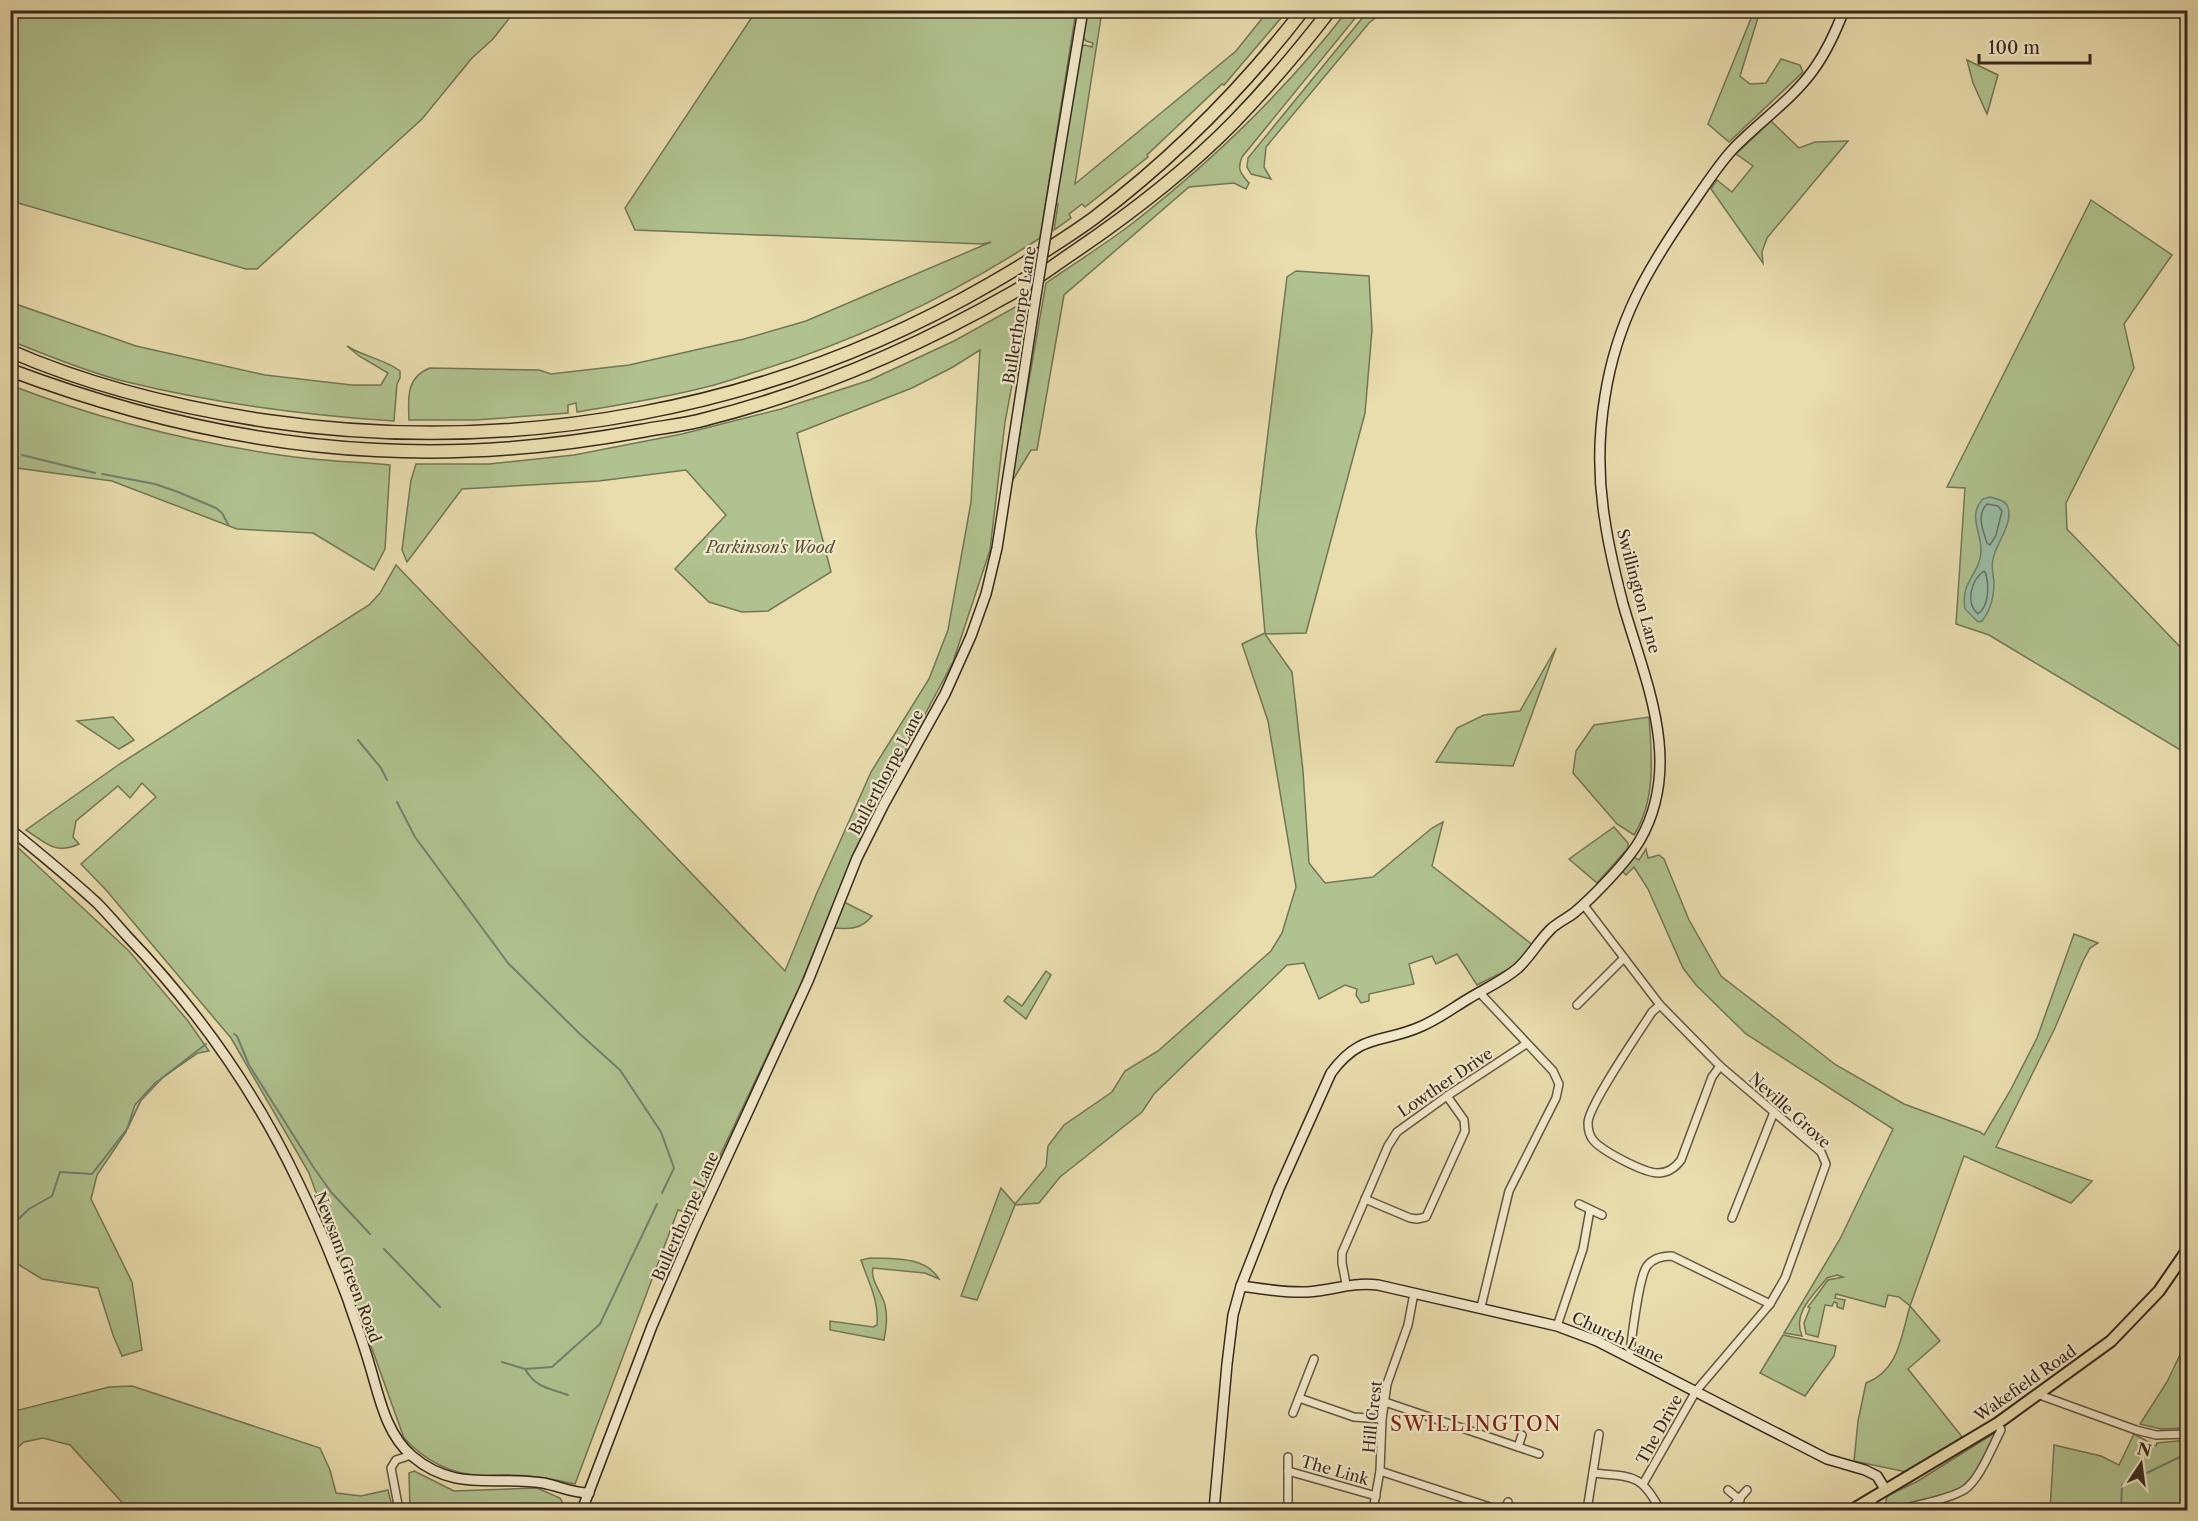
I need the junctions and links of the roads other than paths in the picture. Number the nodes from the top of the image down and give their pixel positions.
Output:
1 (1083, 10) edge
2 (1303, 10) edge
3 (1330, 10) edge
4 (1844, 10) edge
5 (10, 351) edge
6 (10, 370) edge
7 (11, 829) edge
8 (1583, 904) junction
9 (1624, 958) junction
10 (1479, 992) junction
11 (1577, 1005) dead end
12 (1660, 1005) junction
13 (1526, 1044) junction
14 (1720, 1066) junction
15 (1447, 1096) junction
16 (1774, 1112) junction
17 (1365, 1199) junction
18 (1579, 1204) dead end
19 (1590, 1210) junction
20 (1602, 1215) dead end
21 (1731, 1218) dead end
22 (2187, 1249) edge
23 (1346, 1284) junction
24 (1241, 1286) junction
25 (1414, 1293) junction
26 (1770, 1304) junction
27 (1481, 1307) junction
28 (1557, 1326) junction
29 (1629, 1358) junction
30 (1314, 1359) dead end
31 (1696, 1391) junction
32 (2037, 1394) junction
33 (1299, 1398) junction
34 (1385, 1402) junction
35 (1293, 1413) dead end
36 (1382, 1419) junction
37 (1998, 1423) junction
38 (1599, 1434) dead end
39 (2187, 1434) edge
40 (1522, 1435) dead end
41 (1518, 1447) junction
42 (1539, 1454) dead end
43 (411, 1455) junction
44 (1288, 1457) dead end
45 (1288, 1471) junction
46 (1380, 1471) junction
47 (1593, 1473) junction
48 (1643, 1484) junction
49 (1886, 1489) junction
50 (1728, 1490) dead end
51 (1747, 1490) dead end
52 (589, 1493) junction
53 (1376, 1496) junction
54 (1871, 1498) junction
55 (1740, 1500) junction
56 (1508, 1502) dead end
57 (399, 1510) edge
58 (582, 1510) edge
59 (1214, 1510) edge
60 (1288, 1510) edge
61 (1373, 1510) edge
62 (1499, 1510) edge
63 (1505, 1510) edge
64 (1587, 1510) edge
65 (1660, 1510) edge
66 (1728, 1510) edge
67 (1852, 1510) edge
68 (1875, 1510) edge
69 (1900, 1510) edge

1 - 52 street, Bullerthorpe Lane, bridge
2 - 5 highway
3 - 6 highway
4 - 8 street, Swillington Lane
7 - 43 street, Newsam Green Road
8 - 9 street, Neville Grove
8 - 10 street, Swillington Lane
9 - 11 street
9 - 12 street, Neville Grove
10 - 13 street
10 - 24 street, Swillington Lane
12 - 14 street, Neville Grove
12 - 14 street
13 - 15 street, Lowther Drive
13 - 27 street
14 - 16 street, Neville Grove
15 - 17 street, Lowther Drive
15 - 17 street
16 - 21 street
16 - 26 street, Neville Grove
17 - 23 street, Lowther Drive
18 - 19 street
19 - 20 street
19 - 28 street
22 - 32 main road, Wakefield Road
23 - 24 street, Church Lane
23 - 25 street, Church Lane
24 - 59 street, Swillington Lane
25 - 27 street, Church Lane
25 - 34 street, Hill Crest
26 - 29 street
26 - 31 street, Neville Grove
27 - 28 street, Church Lane
28 - 29 street, Church Lane
29 - 31 street, Church Lane
30 - 33 street
31 - 48 street, The Drive
31 - 49 street, Church Lane
32 - 37 main road, Wakefield Road
32 - 39 street
33 - 35 street
33 - 36 street
34 - 36 street, Hill Crest
34 - 41 street
36 - 46 street, Hill Crest
37 - 49 main road, Wakefield Road
37 - 69 street
38 - 47 street
40 - 41 street
41 - 42 street
43 - 52 street, Newsam Green Road
43 - 57 street
44 - 45 street, The Link
45 - 53 street, The Link
45 - 60 street, The Link
46 - 53 street, Hill Crest
46 - 62 street
47 - 48 street
47 - 64 street
48 - 65 street, The Drive
49 - 54 main road, Wakefield Road
50 - 55 street
51 - 55 street
52 - 58 street, Bullerthorpe Lane
53 - 61 street, Hill Crest
54 - 67 main road, Wakefield Road
54 - 68 street
55 - 66 street
56 - 63 street

